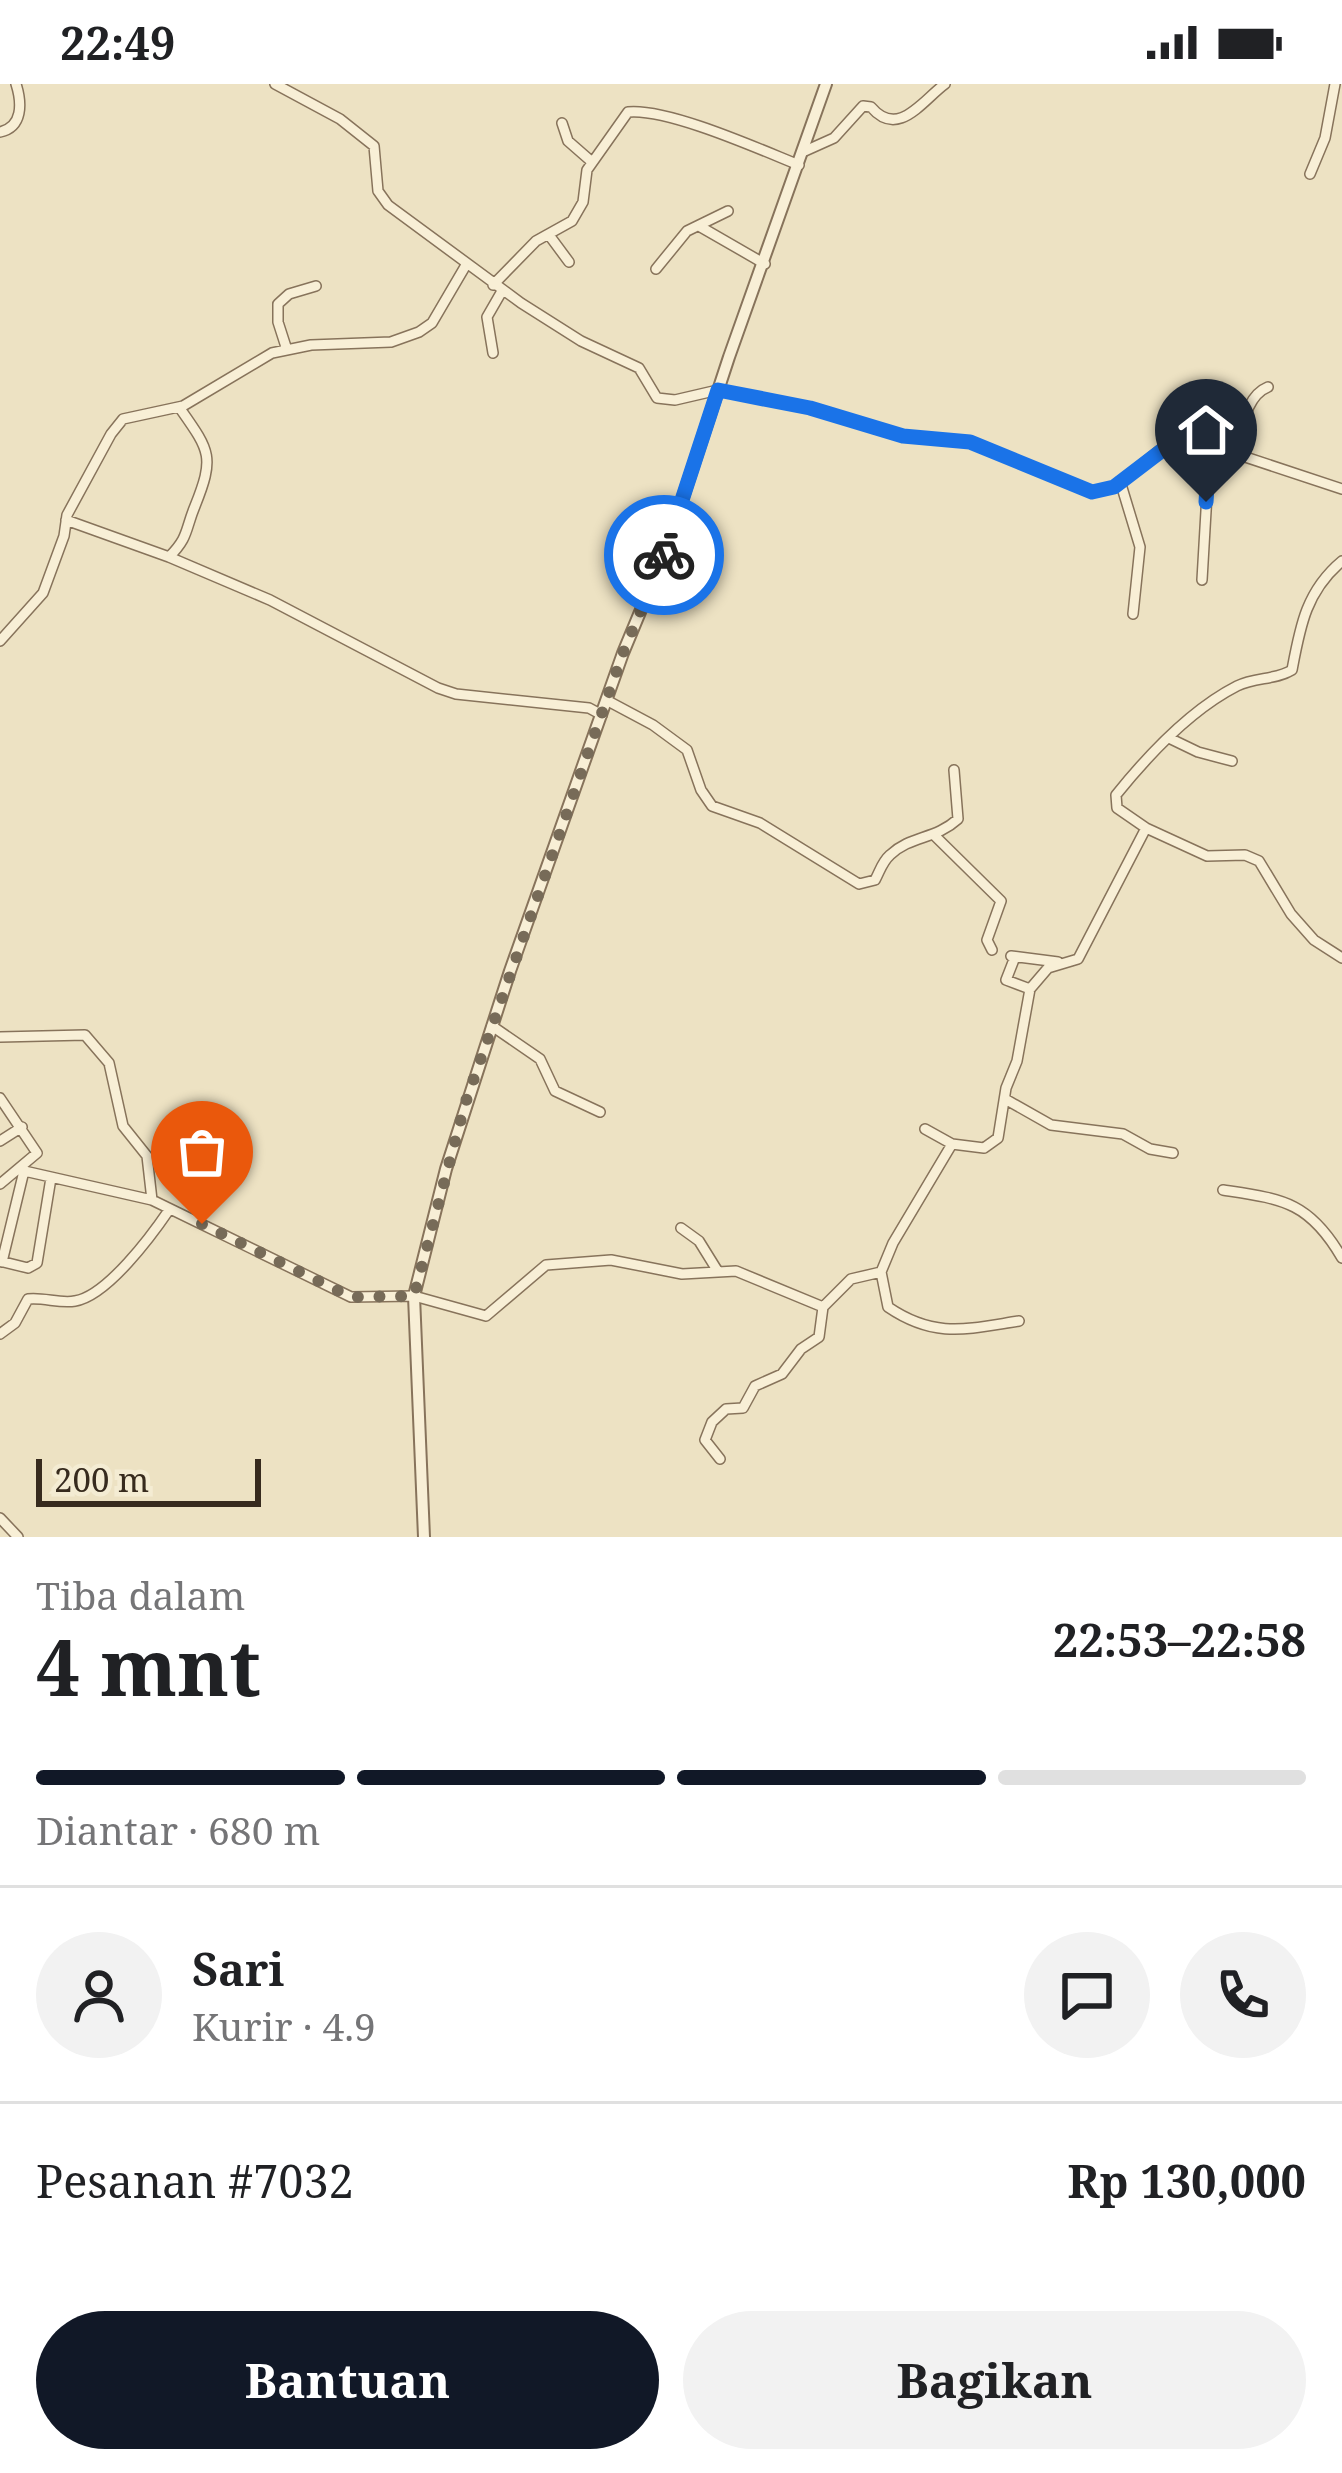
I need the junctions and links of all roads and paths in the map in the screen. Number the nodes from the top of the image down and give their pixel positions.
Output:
1 (16, 84) edge
2 (274, 84) edge
3 (826, 84) edge
4 (945, 84) edge
5 (1335, 84) edge
6 (562, 123) dead end
7 (0, 132) edge
8 (805, 151) junction
9 (592, 163) junction
10 (799, 165) junction
11 (1310, 174) dead end
12 (728, 211) dead end
13 (699, 226) junction
14 (549, 235) junction
15 (569, 262) dead end
16 (765, 264) junction
17 (466, 266) junction
18 (656, 269) dead end
19 (316, 286) dead end
20 (498, 288) junction
21 (287, 350) junction
22 (493, 352) dead end
23 (1268, 388) dead end
24 (718, 390) junction
25 (178, 407) junction
26 (1210, 442) junction
27 (1235, 452) junction
28 (1120, 481) junction
29 (1342, 489) edge
30 (67, 520) junction
31 (169, 557) junction
32 (1342, 562) edge
33 (1202, 580) dead end
34 (1133, 614) dead end
35 (0, 641) edge
36 (608, 701) junction
37 (602, 715) junction
38 (1171, 739) junction
39 (1232, 761) dead end
40 (953, 770) dead end
41 (1146, 828) junction
42 (935, 836) junction
43 (992, 950) dead end
44 (1342, 958) edge
45 (1058, 962) junction
46 (1030, 988) junction
47 (492, 1026) junction
48 (0, 1037) edge
49 (1005, 1099) junction
50 (0, 1100) edge
51 (600, 1112) dead end
52 (22, 1127) junction
53 (925, 1129) dead end
54 (0, 1141) edge
55 (948, 1150) junction
56 (1173, 1153) dead end
57 (22, 1171) junction
58 (51, 1178) junction
59 (0, 1184) edge
60 (1223, 1190) dead end
61 (152, 1200) junction
62 (0, 1202) edge
63 (169, 1210) junction
64 (10, 1216) junction
65 (0, 1224) edge
66 (681, 1228) dead end
67 (1342, 1258) edge
68 (1, 1262) edge
69 (717, 1270) junction
70 (881, 1272) junction
71 (414, 1296) junction
72 (824, 1307) junction
73 (1019, 1321) dead end
74 (0, 1334) edge
75 (720, 1459) dead end
76 (0, 1518) edge
77 (18, 1537) edge
78 (424, 1537) edge

1 - 7 street
2 - 17 street
3 - 8 street
4 - 8 street
5 - 11 street
6 - 9 street
8 - 10 street
9 - 10 street
9 - 14 street
10 - 16 street
12 - 13 street
13 - 16 street
13 - 18 street
14 - 15 street
14 - 20 street
16 - 24 street
17 - 20 street
17 - 21 street
19 - 21 street
20 - 22 street
20 - 24 street
21 - 25 street
23 - 27 street
24 - 28 street
24 - 36 street
25 - 30 street
25 - 31 street
26 - 27 street
26 - 28 street
26 - 33 street
27 - 29 street
28 - 34 street
30 - 31 street
30 - 35 street
31 - 37 street
32 - 38 street
36 - 37 street
36 - 42 street
37 - 47 street
38 - 39 street
38 - 41 street
40 - 42 street
41 - 44 street
41 - 45 street
42 - 43 street
45 - 46 street
45 - 46 street
46 - 49 street
47 - 51 street
47 - 71 street
48 - 61 street
49 - 55 street
49 - 56 street
50 - 52 street
52 - 54 street
52 - 57 street
53 - 55 street
55 - 70 street
57 - 58 street
57 - 59 street
57 - 64 street
58 - 61 street
58 - 68 street
60 - 67 street
61 - 63 street
62 - 64 street
63 - 71 street
63 - 74 street
64 - 65 street
64 - 68 street
66 - 69 street
69 - 71 street
69 - 72 street
70 - 72 street
70 - 73 street
71 - 78 street
72 - 75 street
76 - 77 street

